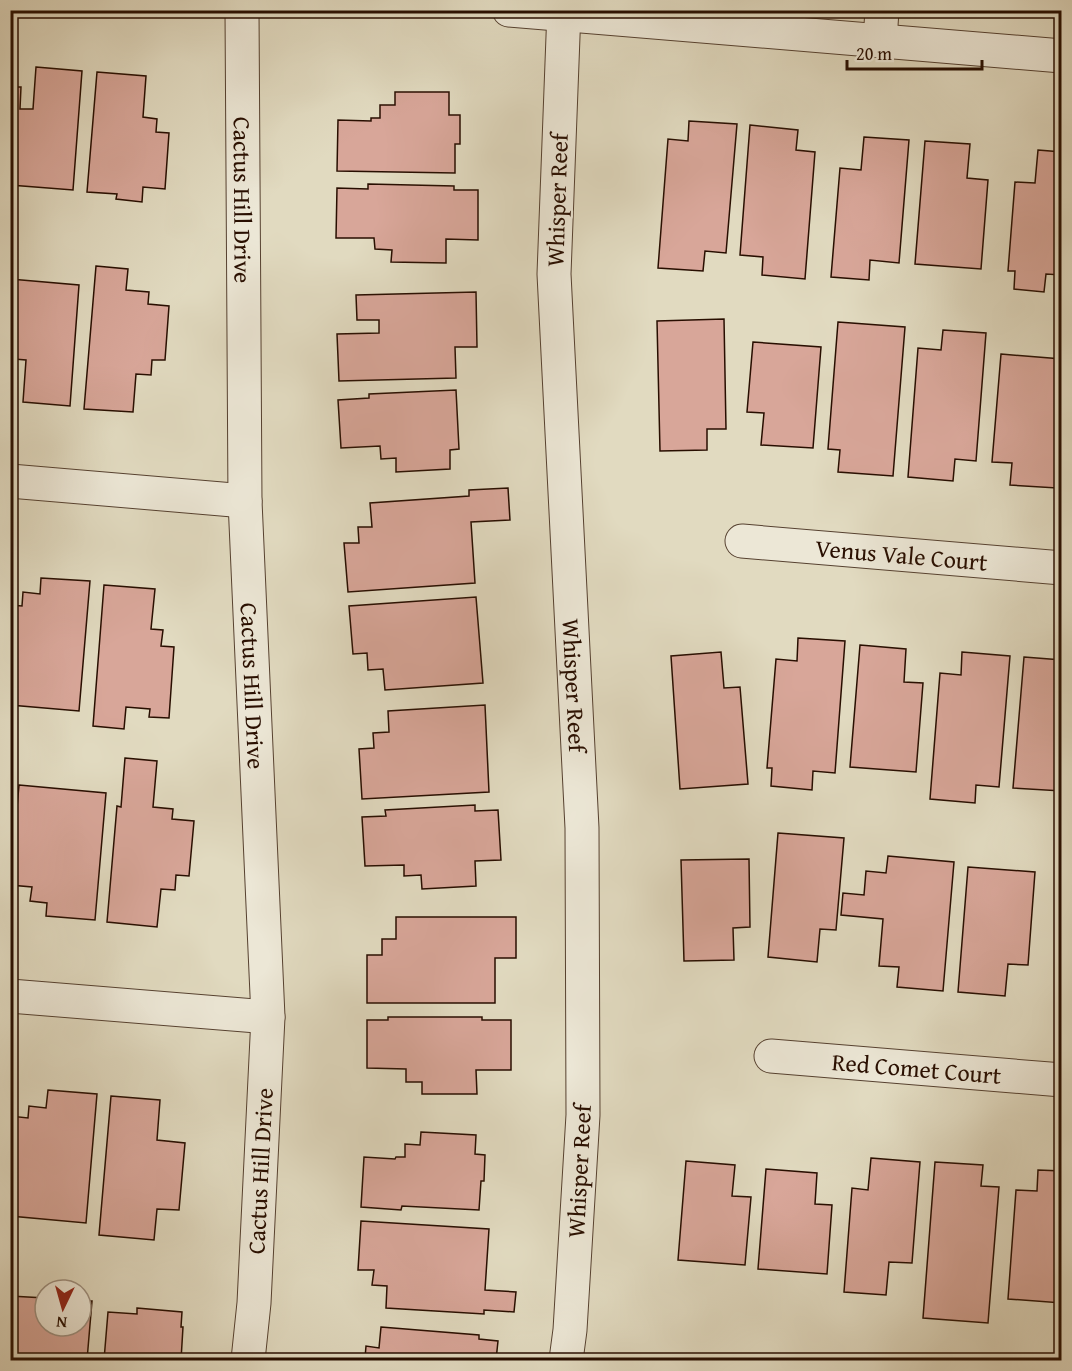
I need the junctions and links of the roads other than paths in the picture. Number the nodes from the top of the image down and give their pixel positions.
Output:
1 (242, 10) edge
2 (509, 10) edge
3 (564, 13) edge
4 (881, 26) edge
5 (1062, 56) edge
6 (10, 482) edge
7 (245, 501) junction
8 (742, 541) dead end
9 (1062, 568) edge
10 (10, 996) edge
11 (268, 1017) junction
12 (771, 1056) dead end
13 (1062, 1080) edge
14 (248, 1360) edge
15 (566, 1360) edge

1 - 7 street, Cactus Hill Drive
2 - 3 street
3 - 4 street
3 - 15 street, Whisper Reef
4 - 5 street
6 - 7 street
7 - 11 street, Cactus Hill Drive
8 - 9 street, Venus Vale Court
10 - 11 street
11 - 14 street, Cactus Hill Drive
12 - 13 street, Red Comet Court

